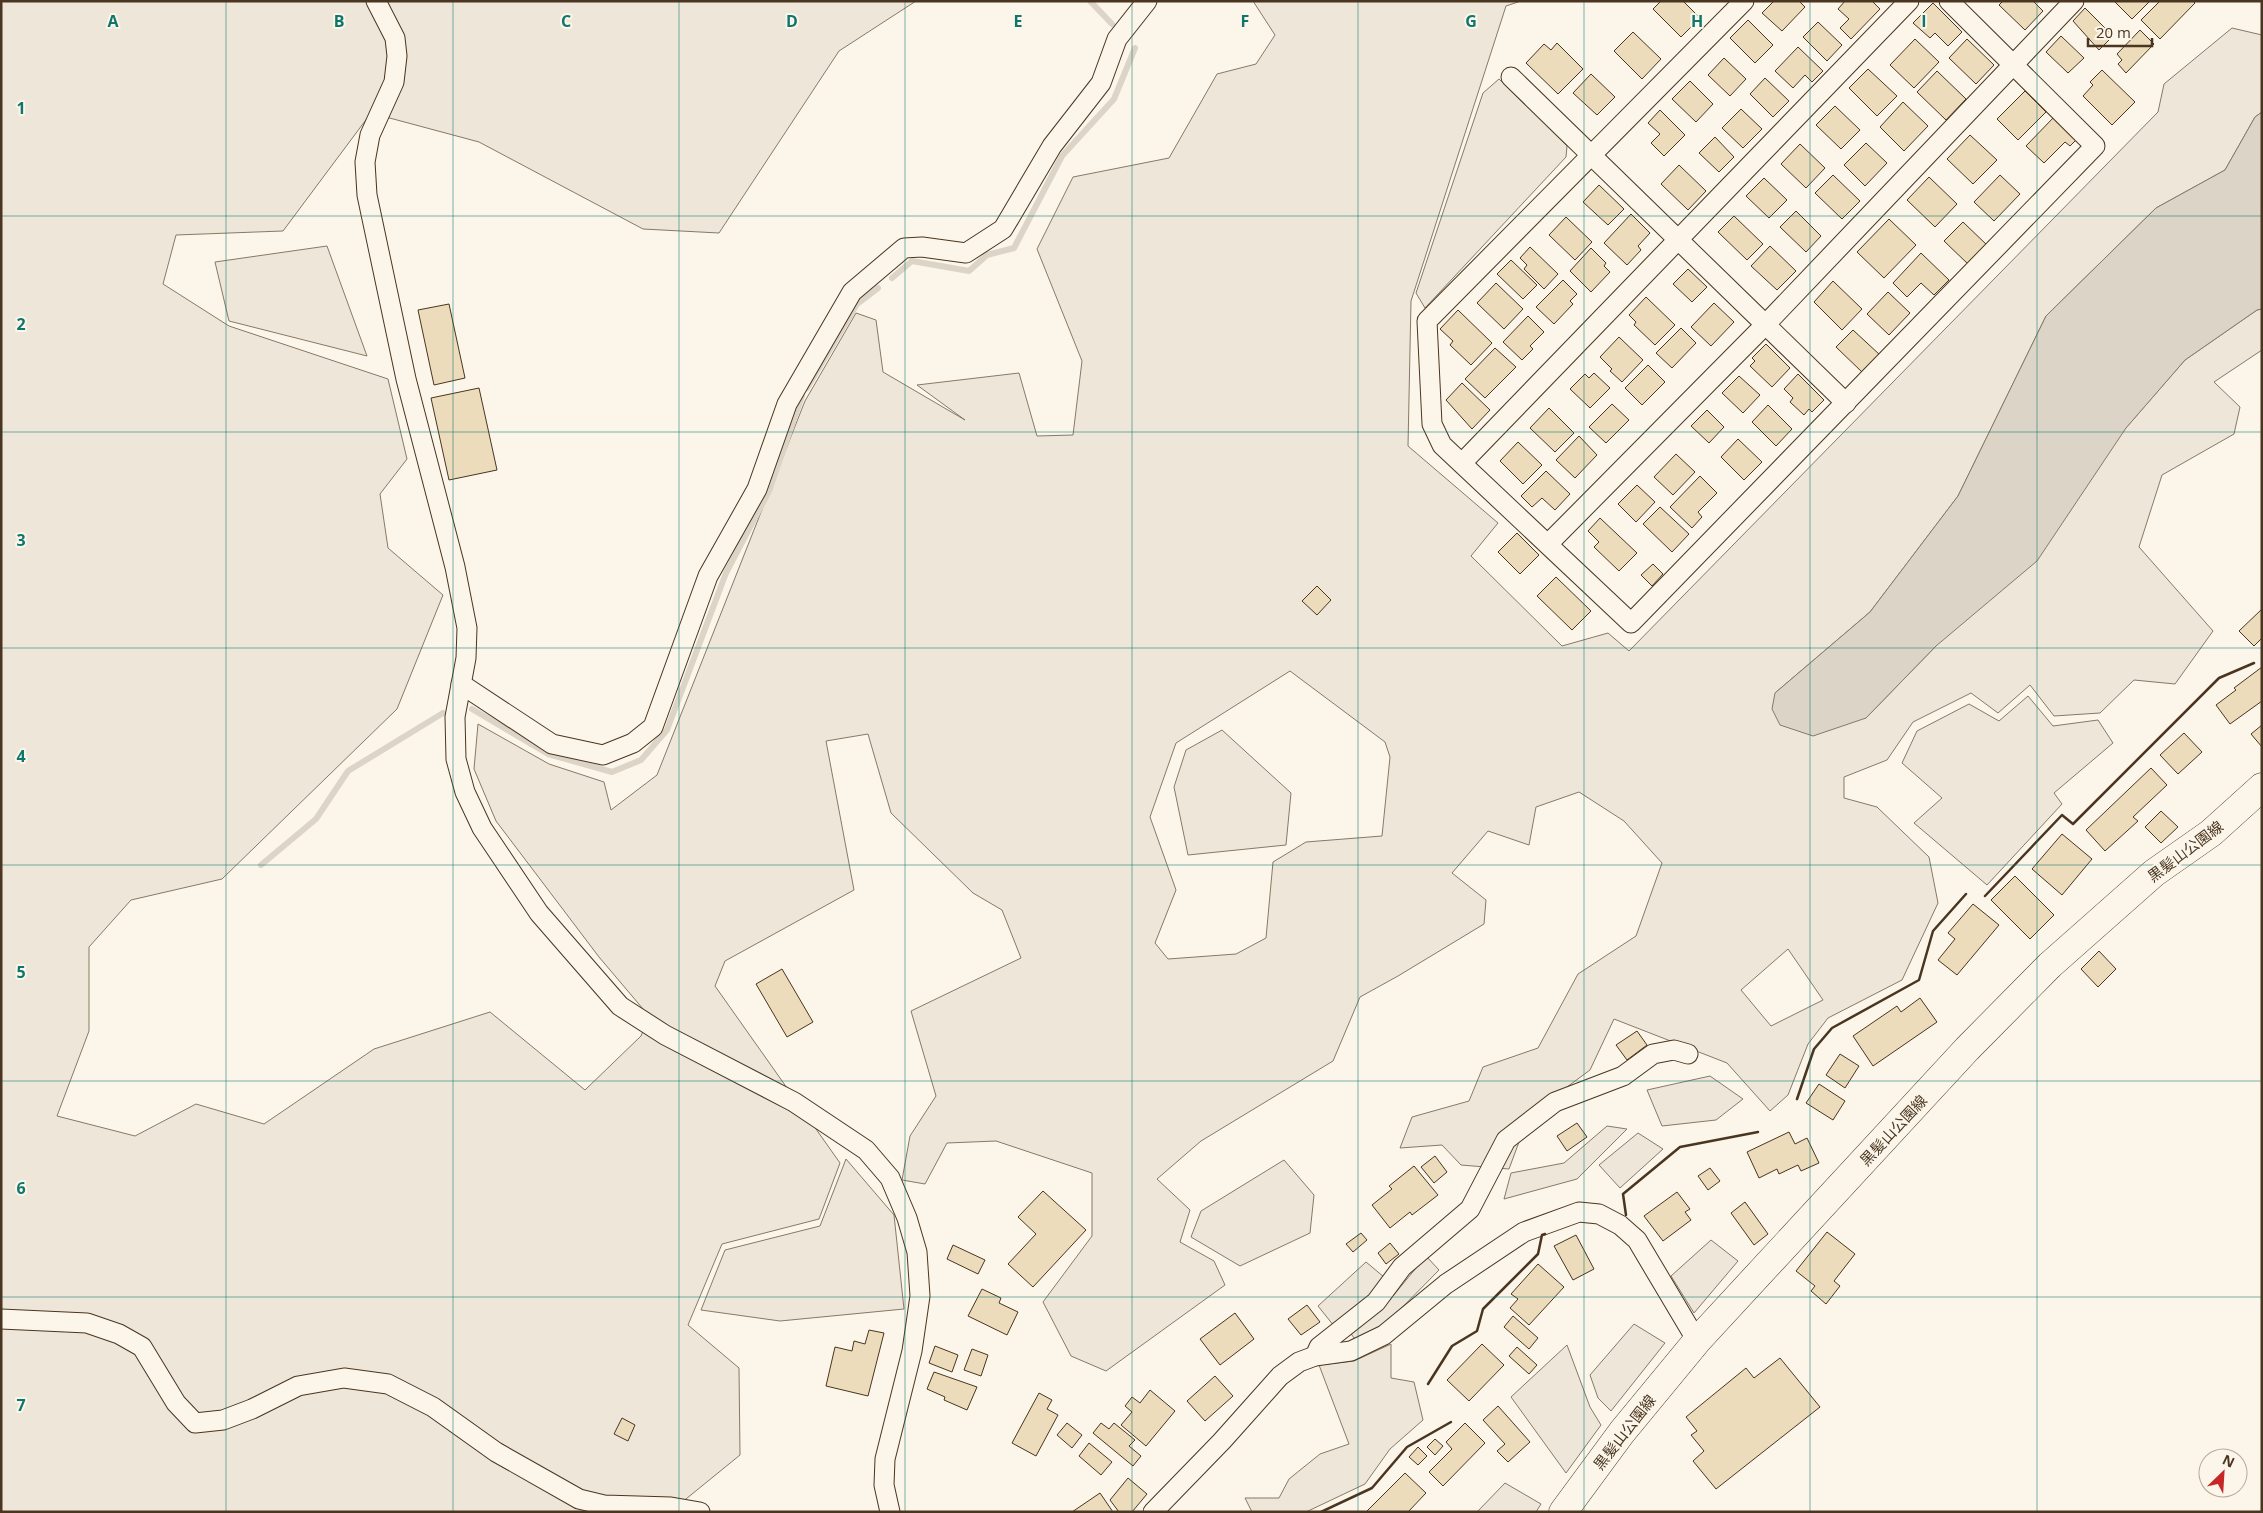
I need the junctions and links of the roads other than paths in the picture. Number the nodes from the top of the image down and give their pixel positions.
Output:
1 (376, 1) edge
2 (1148, 1) edge
3 (1744, 1) edge
4 (1909, 1) edge
5 (1949, 1) edge
6 (2074, 1) edge
7 (2014, 64) junction
8 (1511, 77) dead end
9 (1591, 154) junction
10 (1678, 240) junction
11 (1765, 324) junction
12 (1846, 403) junction
13 (1462, 463) junction
14 (1548, 544) junction
15 (461, 684) junction
16 (2262, 787) edge
17 (1688, 1054) dead end
18 (1, 1318) edge
19 (1697, 1341) junction
20 (1316, 1356) junction
21 (700, 1512) edge
22 (890, 1512) edge
23 (1153, 1512) edge
24 (1563, 1512) edge

1 - 15 street
2 - 15 street
3 - 9 street
4 - 10 street
5 - 7 street
6 - 7 street
7 - 11 street
7 - 12 street
8 - 9 street
9 - 10 street
9 - 13 street
10 - 11 street
10 - 13 street
11 - 12 street
11 - 14 street
12 - 14 street
13 - 14 street
15 - 22 street
16 - 19 main road, 黒髪山公園線
17 - 20 street
18 - 21 street
19 - 20 street
19 - 24 main road, 黒髪山公園線
20 - 23 street

